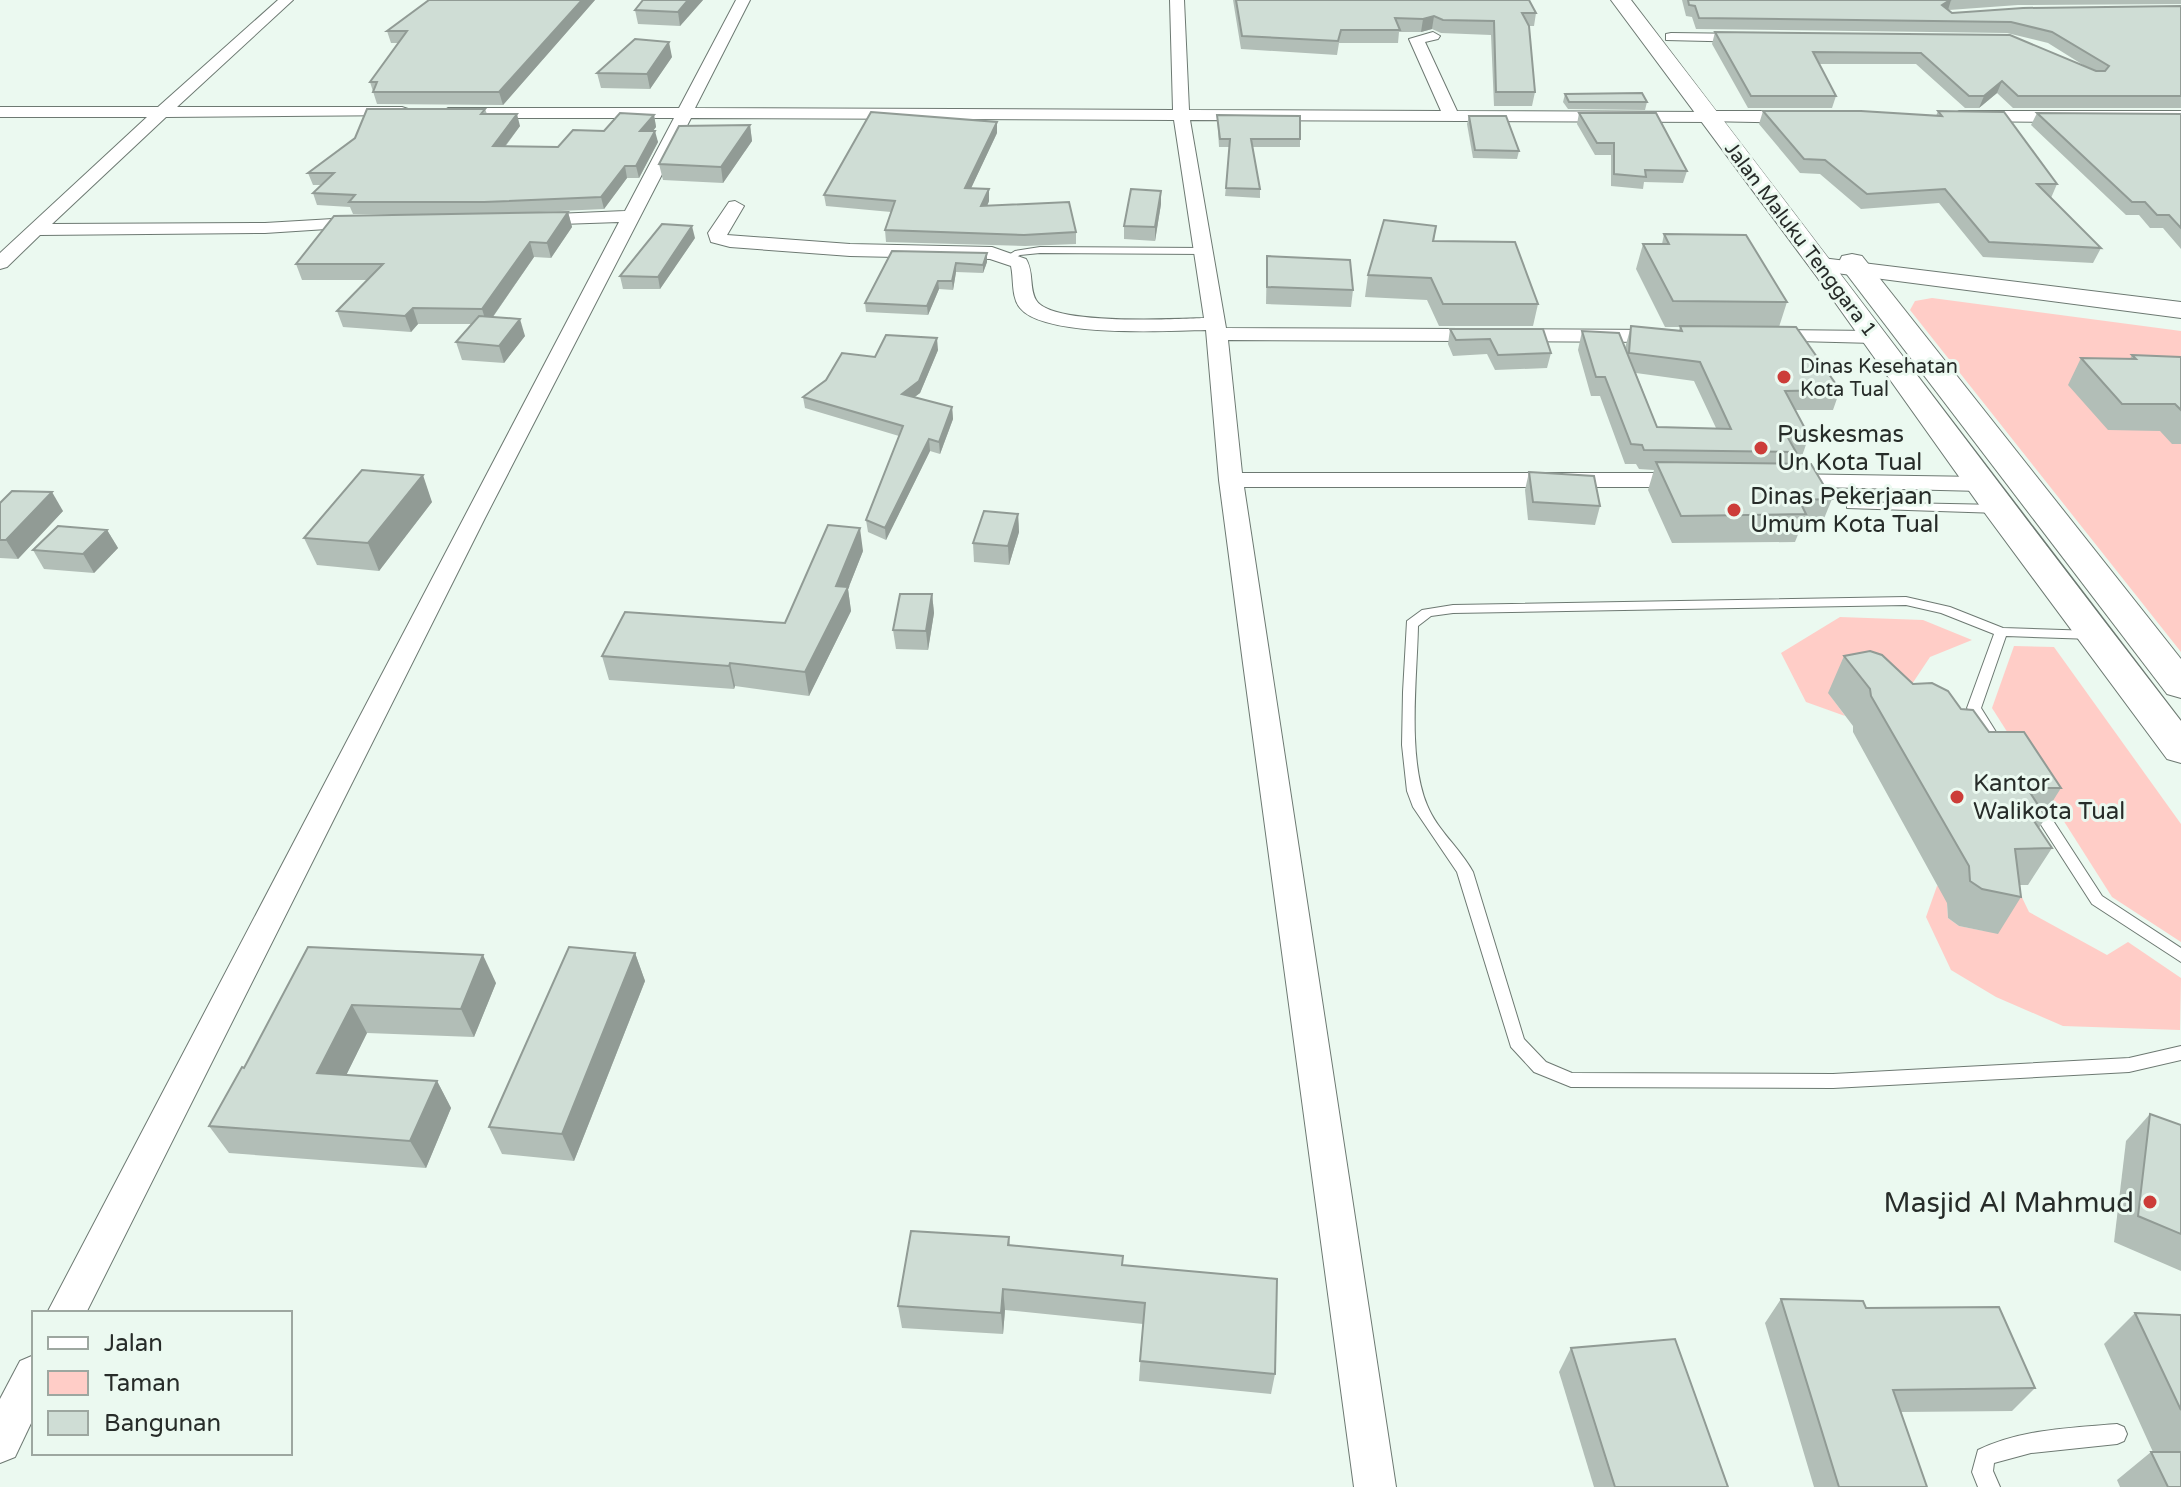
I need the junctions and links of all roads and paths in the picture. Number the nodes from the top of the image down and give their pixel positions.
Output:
1 (286, 0) edge
2 (743, 0) edge
3 (1177, 0) edge
4 (1621, 0) edge
5 (1641, 0) edge
6 (1433, 36) dead end
7 (1671, 37) junction
8 (1759, 38) edge
9 (0, 112) edge
10 (162, 112) junction
11 (685, 113) junction
12 (1181, 115) junction
13 (1451, 115) junction
14 (1722, 117) junction
15 (1829, 117) edge
16 (1941, 117) edge
17 (2181, 117) edge
18 (735, 206) dead end
19 (631, 216) junction
20 (391, 220) edge
21 (509, 221) edge
22 (36, 230) junction
23 (1204, 251) junction
24 (1009, 258) junction
25 (0, 263) edge
26 (1844, 273) junction
27 (2181, 310) edge
28 (2181, 320) edge
29 (1216, 329) junction
30 (1686, 336) edge
31 (1749, 336) edge
32 (1874, 337) junction
33 (1231, 480) junction
34 (1718, 480) edge
35 (1765, 481) edge
36 (1990, 496) junction
37 (1851, 506) dead end
38 (2001, 632) junction
39 (2095, 635) junction
40 (2181, 685) edge
41 (2181, 749) edge
42 (2006, 759) edge
43 (2031, 798) edge
44 (2181, 956) edge
45 (2181, 1053) edge
46 (67, 1311) edge
47 (32, 1379) edge
48 (2117, 1434) dead end
49 (0, 1442) edge
50 (1375, 1487) edge
51 (1989, 1487) edge

1 - 10 street
2 - 11 street
3 - 12 street
4 - 14 main road, Jalan Maluku Tenggara 1
5 - 7 main road, Jalan Maluku Tenggara 1
6 - 13 street
7 - 8 street
7 - 14 main road, Jalan Maluku Tenggara 1
9 - 10 street
10 - 11 street
10 - 22 street
11 - 12 street
11 - 19 street
12 - 13 street
12 - 23 street
13 - 14 street
14 - 15 street
14 - 26 main road, Jalan Maluku Tenggara 1
14 - 26 main road, Jalan Maluku Tenggara 1
16 - 17 street
18 - 24 street
19 - 21 street
19 - 46 street
20 - 22 street
22 - 25 street
23 - 24 lane
23 - 29 street
24 - 29 street
26 - 27 street
26 - 28 street
26 - 32 main road, Jalan Maluku Tenggara 1
26 - 40 main road, Jalan Maluku Tenggara 1
29 - 30 street
29 - 33 street
31 - 32 street
32 - 36 main road, Jalan Maluku Tenggara 1
33 - 34 street
33 - 50 street
35 - 36 street
36 - 37 lane
36 - 39 main road, Jalan Maluku Tenggara 1
38 - 39 lane
38 - 42 lane
38 - 45 lane
39 - 41 main road, Jalan Maluku Tenggara 1
43 - 44 lane
47 - 49 street
48 - 51 lane

